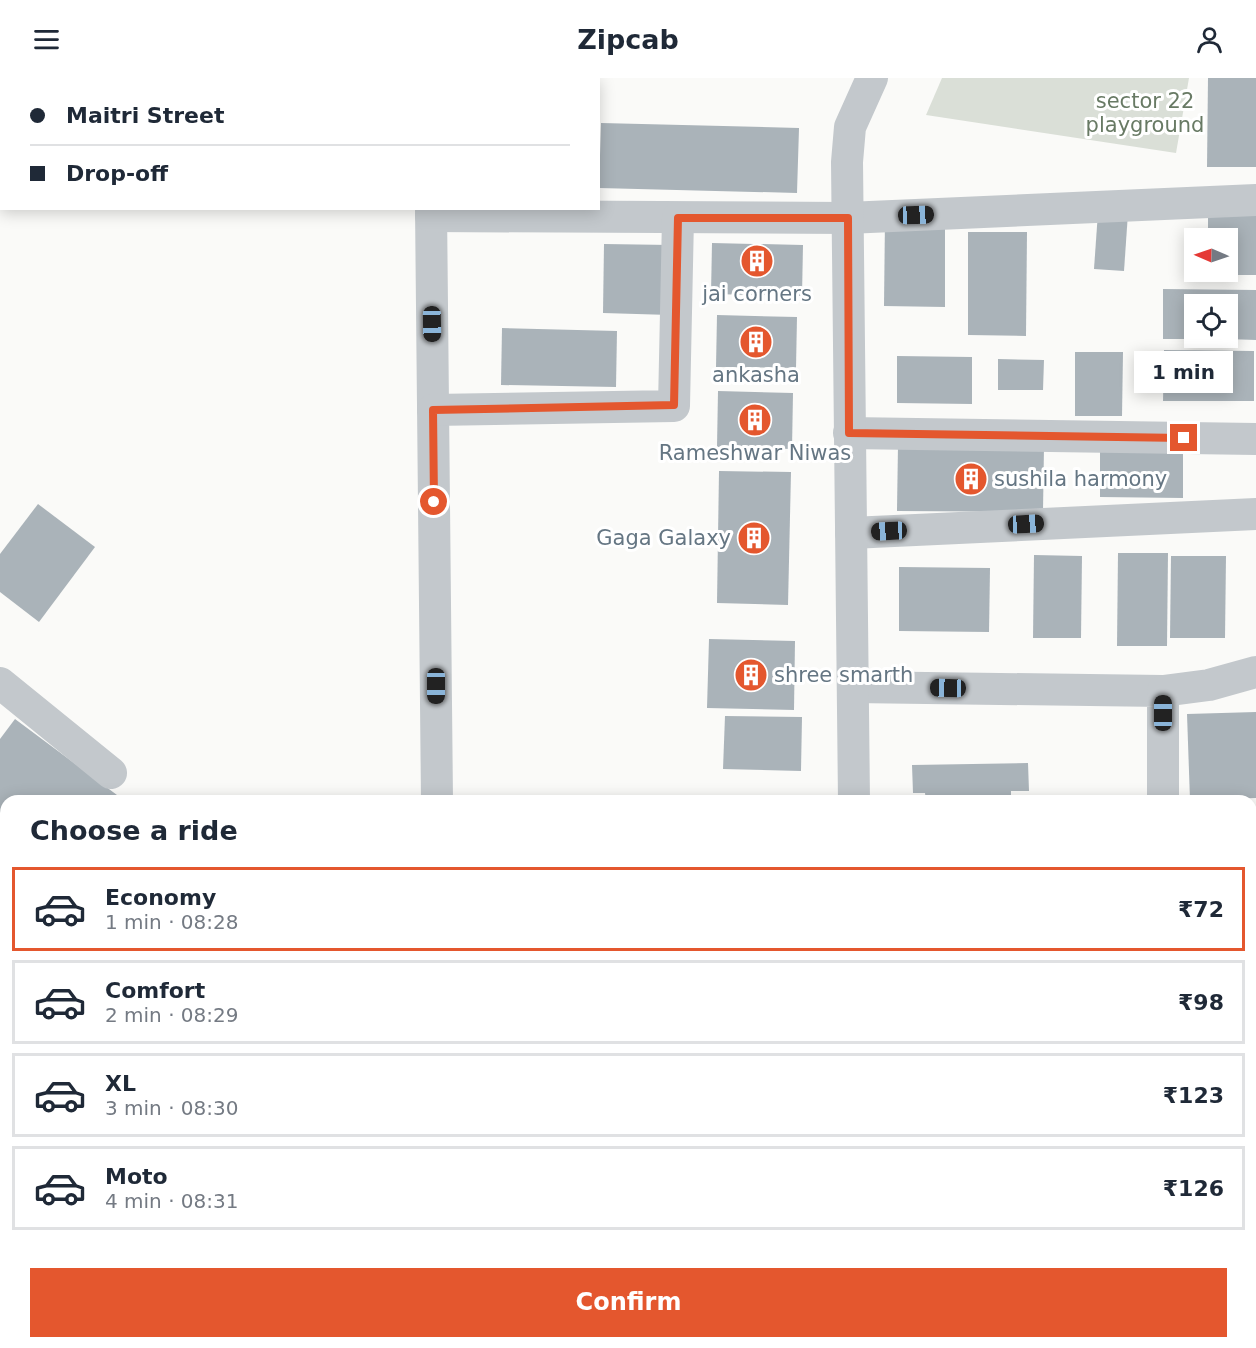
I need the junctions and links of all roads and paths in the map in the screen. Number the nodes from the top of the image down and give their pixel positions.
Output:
1 (872, 78) edge
2 (1256, 200) edge
3 (431, 212) edge
4 (678, 218) junction
5 (848, 218) junction
6 (433, 410) junction
7 (849, 433) junction
8 (1256, 439) edge
9 (1256, 514) edge
10 (851, 532) junction
11 (1256, 672) edge
12 (0, 683) edge
13 (853, 687) junction
14 (1163, 691) junction
15 (111, 773) dead end
16 (437, 795) edge
17 (854, 795) edge
18 (1163, 795) edge

1 - 5 street
2 - 5 street
3 - 4 street
3 - 6 street
4 - 5 street
4 - 6 street
5 - 7 street
6 - 16 street
7 - 8 street
7 - 10 street
9 - 10 street
10 - 13 street
11 - 14 street
12 - 15 street
13 - 14 street
13 - 17 street
14 - 18 street

